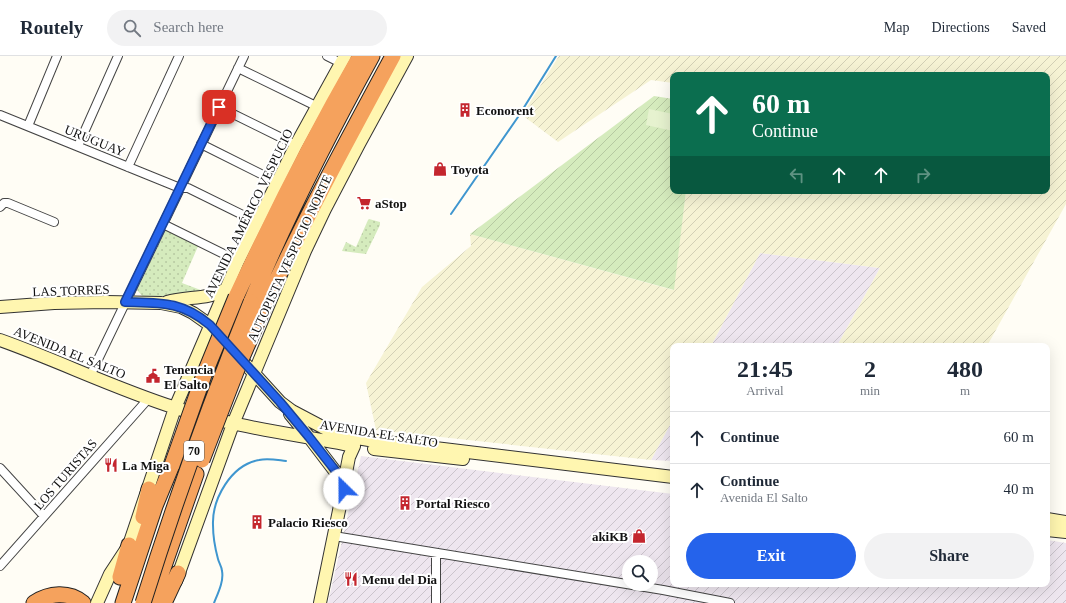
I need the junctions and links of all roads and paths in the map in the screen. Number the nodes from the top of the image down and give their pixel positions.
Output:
1 (57, 56) edge
2 (118, 56) edge
3 (179, 56) edge
4 (244, 56) edge
5 (327, 56) edge
6 (360, 56) edge
7 (372, 56) edge
8 (393, 56) edge
9 (407, 56) edge
10 (343, 59) edge
11 (238, 68) junction
12 (316, 106) junction
13 (219, 107) junction
14 (0, 115) edge
15 (28, 126) junction
16 (201, 144) junction
17 (296, 145) junction
18 (78, 146) junction
19 (128, 167) junction
20 (277, 182) junction
21 (180, 188) junction
22 (0, 207) edge
23 (54, 222) dead end
24 (257, 222) junction
25 (163, 224) junction
26 (238, 261) junction
27 (231, 293) junction
28 (125, 302) junction
29 (161, 303) junction
30 (257, 306) junction
31 (0, 307) edge
32 (280, 310) junction
33 (210, 325) junction
34 (0, 340) edge
35 (203, 344) junction
36 (227, 344) junction
37 (253, 374) junction
38 (90, 376) junction
39 (149, 398) junction
40 (280, 402) junction
41 (175, 408) junction
42 (233, 424) junction
43 (309, 437) junction
44 (354, 446) junction
45 (162, 448) junction
46 (0, 468) edge
47 (216, 470) junction
48 (670, 477) edge
49 (344, 482) junction
50 (670, 484) edge
51 (149, 489) junction
52 (44, 516) junction
53 (1050, 519) edge
54 (1066, 522) edge
55 (1050, 530) edge
56 (1066, 532) edge
57 (334, 536) junction
58 (130, 546) junction
59 (436, 553) junction
60 (0, 566) edge
61 (178, 573) junction
62 (34, 603) edge
63 (83, 603) edge
64 (97, 603) edge
65 (113, 603) edge
66 (122, 603) edge
67 (144, 603) edge
68 (150, 603) edge
69 (164, 603) edge
70 (170, 603) edge
71 (320, 603) edge
72 (436, 603) edge
73 (730, 603) edge

1 - 15 street
2 - 18 street
3 - 19 street
4 - 11 street
5 - 10 street
6 - 27 highway
7 - 30 highway, 70
8 - 30 highway, AUTOPISTA VESPUCIO NORTE / 70
9 - 32 main road
10 - 12 main road, AVENIDA AMÉRICO VESPUCIO
11 - 12 street
11 - 13 street
12 - 17 main road, AVENIDA AMÉRICO VESPUCIO
13 - 16 street
13 - 17 street
14 - 15 street, URUGUAY
15 - 18 street, URUGUAY
16 - 20 street
16 - 21 street
17 - 20 main road, AVENIDA AMÉRICO VESPUCIO
18 - 19 street, URUGUAY
19 - 21 street, URUGUAY
20 - 24 main road, AVENIDA AMÉRICO VESPUCIO
21 - 24 street, URUGUAY
21 - 25 street
22 - 23 street
24 - 26 main road, AVENIDA AMÉRICO VESPUCIO
25 - 26 street
25 - 28 street
26 - 27 main road, AVENIDA AMÉRICO VESPUCIO
27 - 29 main road
27 - 32 main road
27 - 33 main road, AVENIDA AMÉRICO VESPUCIO
27 - 66 highway, bridge
28 - 29 main road, LAS TORRES
28 - 31 main road, LAS TORRES
28 - 38 street
29 - 33 main road, LAS TORRES
30 - 67 highway, 70, bridge
30 - 68 highway, AUTOPISTA VESPUCIO NORTE / 70, bridge
32 - 37 main road
33 - 35 main road, AVENIDA AMÉRICO VESPUCIO
33 - 36 main road, AVENIDA EL SALTO
34 - 38 main road, AVENIDA EL SALTO
35 - 36 main road
35 - 41 main road, AVENIDA AMÉRICO VESPUCIO
36 - 37 main road, AVENIDA EL SALTO
37 - 40 main road, AVENIDA EL SALTO
37 - 42 main road
38 - 39 main road, AVENIDA EL SALTO
39 - 41 main road, AVENIDA EL SALTO
39 - 52 street, LOS TURISTAS
40 - 43 main road
40 - 48 main road, AVENIDA EL SALTO
41 - 42 main road, AVENIDA EL SALTO
41 - 45 main road, AVENIDA AMÉRICO VESPUCIO
42 - 43 main road, AVENIDA EL SALTO
42 - 47 main road
43 - 44 main road, AVENIDA EL SALTO
43 - 49 main road
44 - 49 main road
44 - 50 main road, AVENIDA EL SALTO
45 - 47 main road
45 - 51 main road, AVENIDA AMÉRICO VESPUCIO
46 - 52 street
47 - 61 main road
49 - 57 main road
51 - 58 main road, AVENIDA AMÉRICO VESPUCIO
51 - 66 highway
52 - 60 street, LOS TURISTAS
53 - 54 main road
55 - 56 main road
57 - 59 street
57 - 71 main road
58 - 64 main road, AVENIDA AMÉRICO VESPUCIO
58 - 65 highway
59 - 72 street
59 - 73 street
61 - 69 highway
61 - 70 main road
62 - 63 highway

